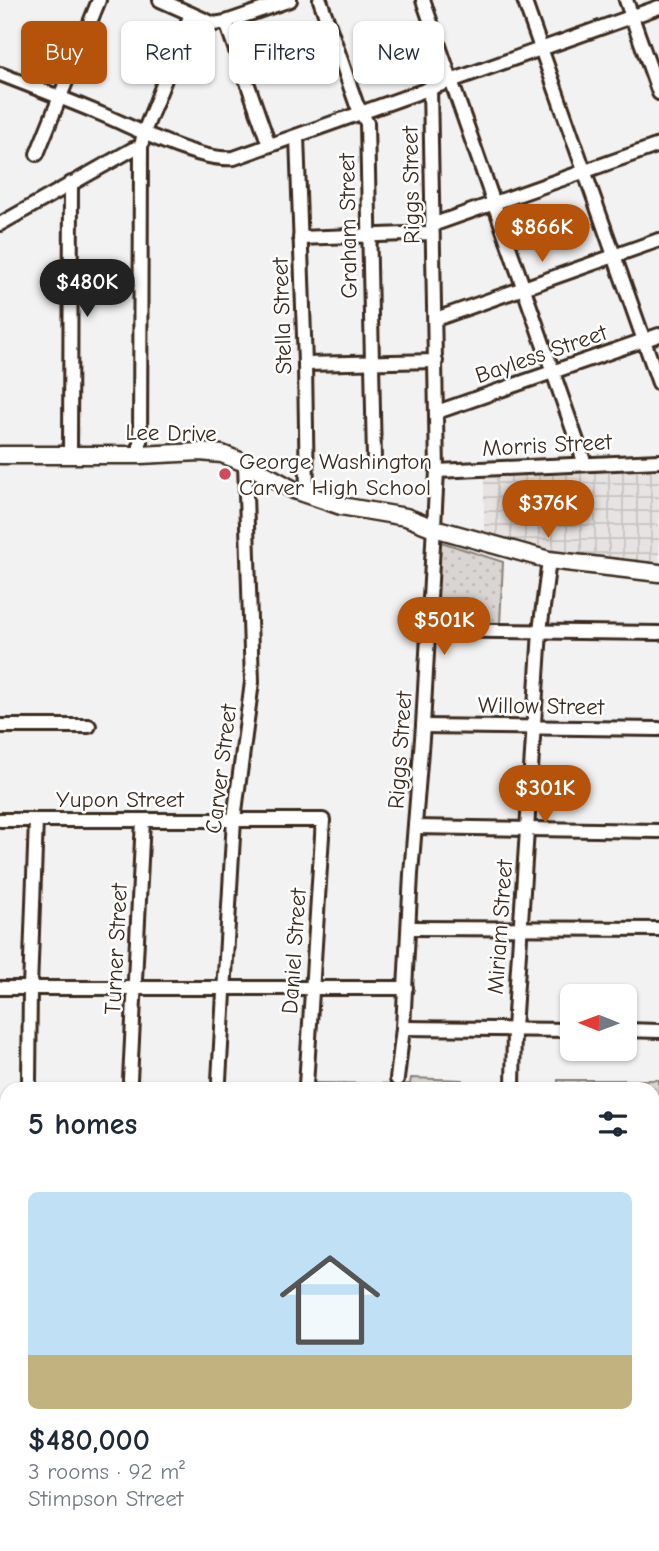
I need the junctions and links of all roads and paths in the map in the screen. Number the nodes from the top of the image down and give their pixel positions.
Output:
1 (99, 0) edge
2 (160, 0) edge
3 (290, 0) edge
4 (320, 0) edge
5 (422, 0) edge
6 (524, 0) edge
7 (626, 0) edge
8 (659, 7) edge
9 (191, 14) junction
10 (632, 16) junction
11 (226, 22) junction
12 (541, 49) junction
13 (0, 74) edge
14 (450, 80) junction
15 (430, 87) junction
16 (659, 93) edge
17 (60, 97) junction
18 (360, 112) junction
19 (144, 132) junction
20 (296, 136) junction
21 (270, 145) junction
22 (659, 145) edge
23 (141, 147) junction
24 (37, 154) dead end
25 (585, 171) junction
26 (71, 183) junction
27 (494, 203) junction
28 (0, 224) edge
29 (432, 229) junction
30 (368, 235) junction
31 (300, 238) junction
32 (659, 240) edge
33 (616, 256) junction
34 (523, 288) junction
35 (436, 319) junction
36 (659, 335) edge
37 (645, 340) junction
38 (436, 361) junction
39 (306, 364) junction
40 (373, 364) junction
41 (553, 372) junction
42 (659, 383) edge
43 (437, 412) junction
44 (140, 455) junction
45 (0, 456) edge
46 (70, 456) junction
47 (374, 459) dead end
48 (659, 461) edge
49 (246, 463) junction
50 (585, 464) junction
51 (437, 471) junction
52 (307, 494) junction
53 (434, 528) junction
54 (549, 560) junction
55 (659, 573) edge
56 (428, 630) junction
57 (540, 631) junction
58 (659, 633) edge
59 (0, 726) edge
60 (89, 726) dead end
61 (423, 726) junction
62 (533, 727) junction
63 (659, 729) edge
64 (234, 819) junction
65 (0, 820) edge
66 (36, 820) junction
67 (143, 820) junction
68 (323, 820) joint
69 (415, 827) junction
70 (528, 830) junction
71 (659, 831) edge
72 (408, 928) junction
73 (521, 928) junction
74 (659, 929) edge
75 (225, 987) junction
76 (313, 987) junction
77 (0, 988) edge
78 (30, 988) junction
79 (135, 988) junction
80 (406, 988) junction
81 (403, 1028) junction
82 (514, 1029) junction
83 (560, 1030) edge
84 (637, 1030) edge
85 (659, 1031) edge
86 (397, 1079) dead end
87 (130, 1080) dead end
88 (219, 1080) dead end
89 (29, 1081) dead end
90 (306, 1082) edge
91 (513, 1082) edge

1 - 17 street
2 - 9 street
3 - 11 street
4 - 18 street, Graham Street
5 - 14 street
6 - 12 street
7 - 10 street
8 - 10 street
9 - 11 street
9 - 19 street
10 - 12 street
10 - 16 street
11 - 21 street
12 - 14 street
12 - 25 street
13 - 17 street
14 - 15 street
14 - 27 street
15 - 18 street
15 - 29 street, Riggs Street
17 - 19 street
17 - 24 street
18 - 20 street
18 - 30 street, Graham Street
19 - 21 street
19 - 23 street
20 - 21 street
20 - 31 street, Stella Street
22 - 25 street
23 - 26 street
23 - 44 street
25 - 27 street
25 - 33 street
26 - 28 street
26 - 46 street
27 - 29 street
27 - 34 street
29 - 30 street
29 - 35 street, Riggs Street
30 - 31 street
30 - 40 street, Graham Street
31 - 39 street, Stella Street
32 - 33 street
33 - 34 street
33 - 37 street
34 - 35 street
34 - 41 street
35 - 38 street, Riggs Street
36 - 37 street, Bayless Street
37 - 41 street, Bayless Street
37 - 42 street
38 - 40 street
38 - 43 street, Riggs Street
39 - 40 street
39 - 52 street, Stella Street
40 - 47 street, Graham Street
41 - 43 street, Bayless Street
41 - 50 street
43 - 51 street, Riggs Street
44 - 46 main road, Lee Drive
44 - 49 main road, Lee Drive
45 - 46 main road, Lee Drive
48 - 50 street, Morris Street
49 - 52 main road, Lee Drive
49 - 64 street, Carver Street
50 - 51 street, Morris Street
51 - 53 street, Riggs Street
52 - 53 main road, Lee Drive
53 - 54 main road, Lee Drive
53 - 56 street, Riggs Street
54 - 55 main road, Lee Drive
54 - 57 street, Miriam Street
56 - 57 street
56 - 61 street, Riggs Street
57 - 58 street
57 - 62 street, Miriam Street
59 - 60 street
61 - 62 street, Willow Street
61 - 69 street, Riggs Street
62 - 63 street, Willow Street
62 - 70 street, Miriam Street
64 - 67 street, Yupon Street
64 - 68 street, Yupon Street
64 - 75 street, Carver Street
65 - 66 street, Yupon Street
66 - 67 street, Yupon Street
66 - 78 street
67 - 79 street, Turner Street
68 - 76 street, Daniel Street
69 - 70 street
69 - 72 street, Riggs Street
70 - 71 street
70 - 73 street, Miriam Street
72 - 73 street
72 - 80 street, Riggs Street
73 - 74 street
73 - 82 street, Miriam Street
75 - 76 street
75 - 79 street
75 - 88 street, Carver Street
76 - 80 street
76 - 90 street, Daniel Street
77 - 78 street
78 - 79 street
78 - 89 street
79 - 87 street, Turner Street
80 - 81 street, Riggs Street
81 - 82 street
81 - 86 street, Riggs Street
82 - 83 street
82 - 91 street, Miriam Street
84 - 85 street

